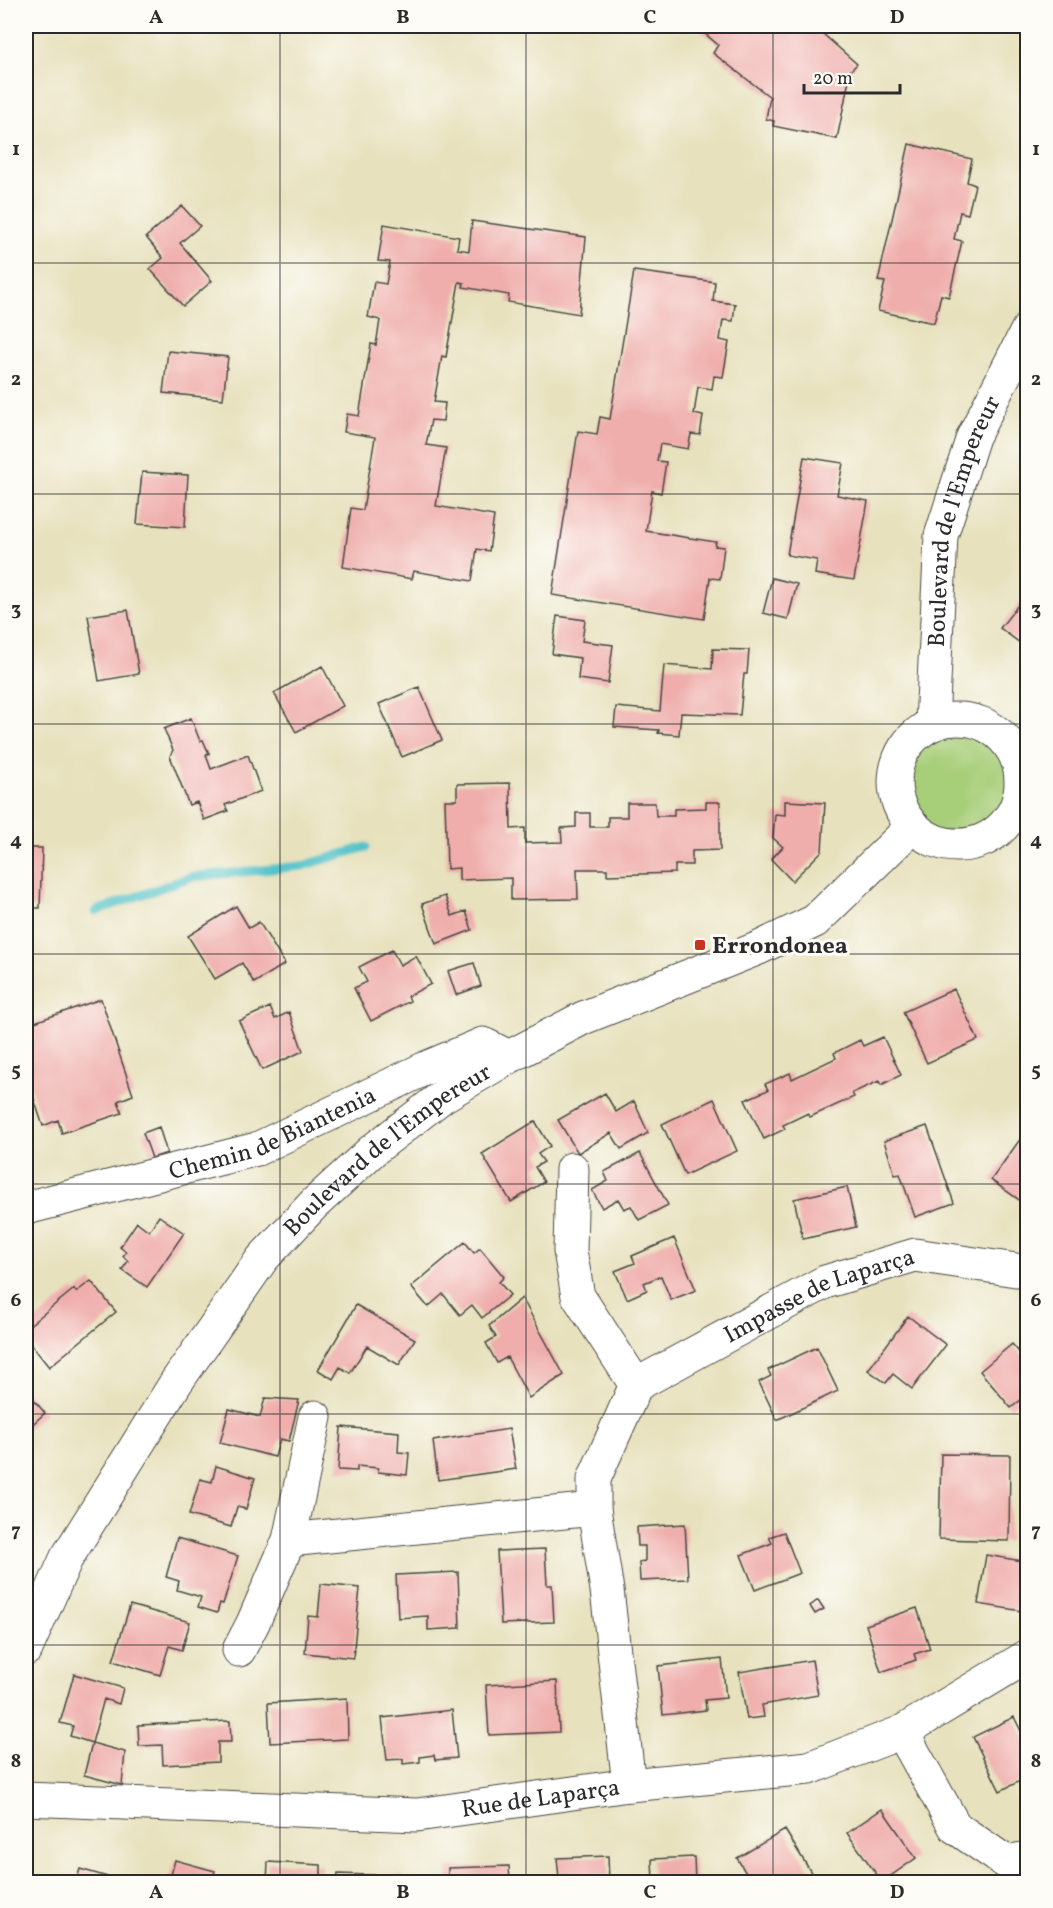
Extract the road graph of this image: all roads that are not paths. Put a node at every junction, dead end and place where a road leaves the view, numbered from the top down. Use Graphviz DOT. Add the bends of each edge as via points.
graph roads {
  1 [pos="1028,329"];
  2 [pos="932,724"];
  3 [pos="1023,797"];
  4 [pos="912,827"];
  5 [pos="509,1057"];
  6 [pos="572,1169"];
  7 [pos="26,1208"];
  8 [pos="1016,1270"];
  9 [pos="636,1385"];
  10 [pos="315,1417"];
  11 [pos="594,1509"];
  12 [pos="289,1540"];
  13 [pos="26,1649"];
  14 [pos="239,1650"];
  15 [pos="1028,1656"];
  16 [pos="902,1732"];
  17 [pos="629,1785"];
  18 [pos="26,1799"];
  19 [pos="1028,1858"];
  1 -- 2 [label="street, Boulevard de l'Empereur" via="973,437 941,536"];
  2 -- 3 [label="street" via="959,719 987,726 1009,744 1020,770"];
  2 -- 4 [label="street" via="906,745 894,775 897,803"];
  3 -- 4 [label="street" via="1003,827 974,844 940,843"];
  4 -- 5 [label="street, Boulevard de l'Empereur" via="815,921 759,948 583,1018"];
  5 -- 7 [label="street, Chemin de Biantenia" via="483,1044 256,1149"];
  5 -- 13 [label="street, Boulevard de l'Empereur" via="444,1096 373,1150 262,1259 177,1381 66,1559"];
  6 -- 9 [label="street" via="570,1251 578,1296"];
  8 -- 9 [label="street, Impasse de Laparça" via="915,1255 825,1282"];
  9 -- 11 [label="street" via="594,1479"];
  10 -- 12 [label="street"];
  11 -- 12 [label="street"];
  11 -- 17 [label="street"];
  12 -- 14 [label="street"];
  15 -- 16 [label="street, Rue de Laparça"];
  16 -- 17 [label="street, Rue de Laparça" via="809,1768"];
  16 -- 19 [label="street" via="955,1827 1006,1862"];
  17 -- 18 [label="street, Rue de Laparça" via="417,1815"];
}
